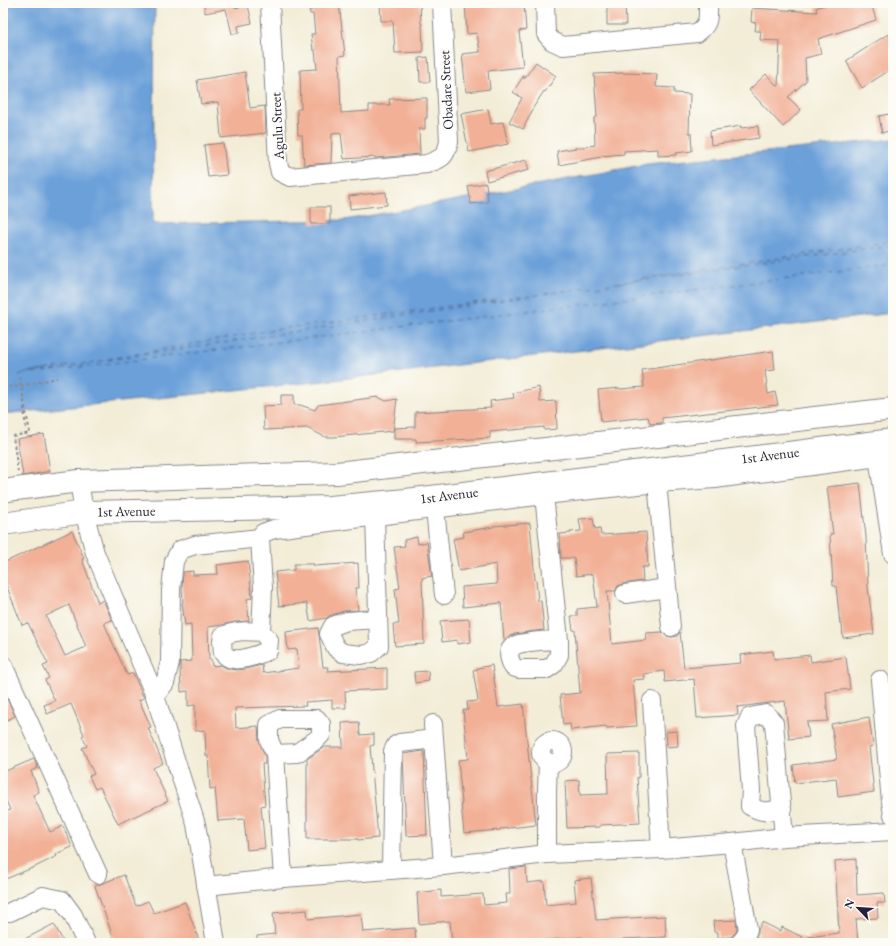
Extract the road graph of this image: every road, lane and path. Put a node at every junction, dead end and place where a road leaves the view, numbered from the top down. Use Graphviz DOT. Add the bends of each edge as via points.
graph roads {
  1 [pos="270,3"];
  2 [pos="442,3"];
  3 [pos="545,3"];
  4 [pos="708,3"];
  5 [pos="427,164"];
  6 [pos="19,375"];
  7 [pos="57,378"];
  8 [pos="22,386"];
  9 [pos="3,387"];
  10 [pos="893,409"];
  11 [pos="26,431"];
  12 [pos="893,440"];
  13 [pos="885,456"];
  14 [pos="79,481"];
  15 [pos="657,483"];
  16 [pos="10,490"];
  17 [pos="544,495"];
  18 [pos="435,509"];
  19 [pos="84,512"];
  20 [pos="375,516"];
  21 [pos="3,524"];
  22 [pos="260,538"];
  23 [pos="893,554"];
  24 [pos="667,588"];
  25 [pos="625,594"];
  26 [pos="444,595"];
  27 [pos="378,619"];
  28 [pos="671,627"];
  29 [pos="261,632"];
  30 [pos="559,640"];
  31 [pos="3,665"];
  32 [pos="880,680"];
  33 [pos="155,696"];
  34 [pos="652,701"];
  35 [pos="275,754"];
  36 [pos="548,762"];
  37 [pos="782,809"];
  38 [pos="893,815"];
  39 [pos="893,831"];
  40 [pos="784,837"];
  41 [pos="732,843"];
  42 [pos="661,849"];
  43 [pos="547,854"];
  44 [pos="443,866"];
  45 [pos="391,870"];
  46 [pos="98,874"];
  47 [pos="283,878"];
  48 [pos="206,886"];
  49 [pos="10,912"];
  50 [pos="86,943"];
  51 [pos="216,943"];
  52 [pos="740,943"];
  1 -- 5 [label="street, Agulu Street" via="280,172 290,177"];
  2 -- 5 [label="street, Obadare Street" via="449,142 446,154 439,160"];
  3 -- 4 [label="street" via="546,34 552,41 563,46 697,33 704,28 708,19"];
  6 -- 16 [label="path" via="30,433 13,436 18,470"];
  7 -- 8 [label="path"];
  8 -- 9 [label="path"];
  8 -- 11 [label="path"];
  10 -- 14 [label="main road" via="338,473"];
  12 -- 19 [label="main road, 1st Avenue" via="330,507"];
  13 -- 15 [label="street" via="715,479"];
  13 -- 23 [label="street"];
  14 -- 16 [label="main road"];
  14 -- 19 [label="street"];
  15 -- 17 [label="street"];
  15 -- 24 [label="street"];
  17 -- 18 [label="street"];
  17 -- 30 [label="street"];
  18 -- 20 [label="street"];
  18 -- 26 [label="street"];
  19 -- 21 [label="main road, 1st Avenue"];
  19 -- 33 [label="street" via="95,553"];
  20 -- 22 [label="street" via="274,529 263,533"];
  20 -- 27 [label="street"];
  22 -- 29 [label="street" via="263,588"];
  22 -- 33 [label="street" via="195,545 180,550 174,561 171,590 170,662 165,683"];
  24 -- 25 [label="street"];
  24 -- 28 [label="street"];
  31 -- 46 [label="street"];
  32 -- 38 [label="street"];
  33 -- 48 [label="street" via="196,824"];
  34 -- 42 [label="street"];
  35 -- 47 [label="street"];
  36 -- 43 [label="street"];
  37 -- 37 [label="street" via="774,723 766,714 750,717 746,726 750,806 764,811"];
  37 -- 40 [label="street"];
  39 -- 40 [label="street"];
  40 -- 41 [label="street"];
  41 -- 42 [label="street"];
  41 -- 52 [label="street" via="748,929"];
  42 -- 43 [label="street"];
  43 -- 44 [label="street"];
  44 -- 45 [label="street"];
  44 -- 45 [label="street" via="434,732 400,742 393,751"];
  45 -- 47 [label="street"];
  47 -- 48 [label="street"];
  48 -- 51 [label="street"];
  49 -- 50 [label="street" via="43,896 62,900 73,915"];
}
